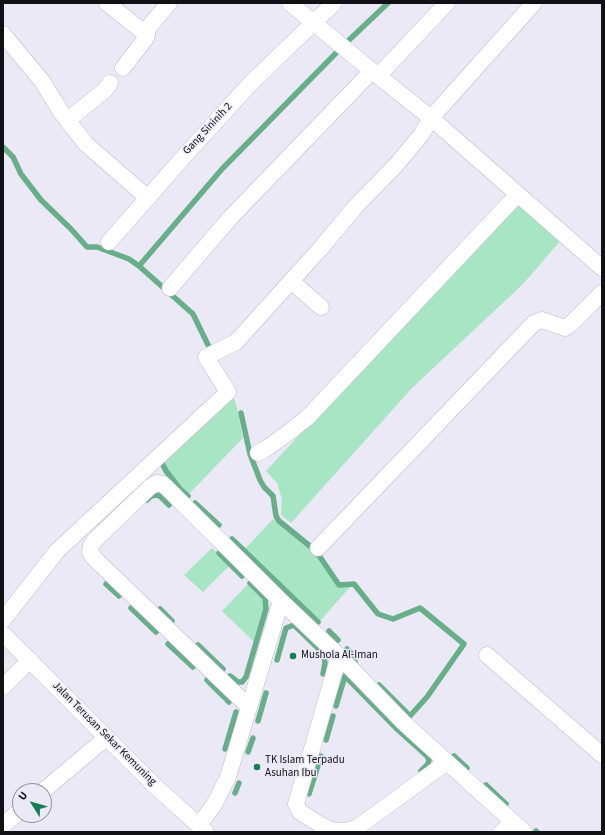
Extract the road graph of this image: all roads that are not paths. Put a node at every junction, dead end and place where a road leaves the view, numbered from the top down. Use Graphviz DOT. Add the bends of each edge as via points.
graph roads {
  1 [pos="107,3"];
  2 [pos="169,3"];
  3 [pos="290,3"];
  4 [pos="334,3"];
  5 [pos="447,3"];
  6 [pos="534,3"];
  7 [pos="314,22"];
  8 [pos="3,34"];
  9 [pos="147,35"];
  10 [pos="123,68"];
  11 [pos="375,73"];
  12 [pos="110,84"];
  13 [pos="431,118"];
  14 [pos="68,120"];
  15 [pos="518,194"];
  16 [pos="148,198"];
  17 [pos="109,242"];
  18 [pos="602,268"];
  19 [pos="291,281"];
  20 [pos="170,288"];
  21 [pos="602,293"];
  22 [pos="321,307"];
  23 [pos="258,453"];
  24 [pos="318,548"];
  25 [pos="281,601"];
  26 [pos="3,620"];
  27 [pos="3,634"];
  28 [pos="486,655"];
  29 [pos="339,656"];
  30 [pos="30,660"];
  31 [pos="3,687"];
  32 [pos="249,706"];
  33 [pos="106,738"];
  34 [pos="602,755"];
  35 [pos="447,762"];
  36 [pos="52,784"];
  37 [pos="12,818"];
  38 [pos="3,825"];
  39 [pos="202,828"];
  40 [pos="513,828"];
  1 -- 9 [label="street"];
  2 -- 9 [label="street" via="148,28"];
  3 -- 7 [label="street"];
  4 -- 7 [label="street, Gang Sininih 2"];
  5 -- 11 [label="street"];
  6 -- 13 [label="street"];
  7 -- 11 [label="street"];
  7 -- 16 [label="street, Gang Sininih 2" via="246,89"];
  8 -- 14 [label="street" via="42,81"];
  9 -- 10 [label="street"];
  11 -- 13 [label="street"];
  11 -- 20 [label="street" via="230,218"];
  12 -- 14 [label="street"];
  13 -- 15 [label="street"];
  13 -- 19 [label="street" via="421,135 396,165 356,206"];
  14 -- 16 [label="street" via="86,144"];
  15 -- 18 [label="street"];
  15 -- 23 [label="street" via="308,417"];
  16 -- 17 [label="street, Gang Sininih 2"];
  19 -- 22 [label="street"];
  19 -- 26 [label="street" via="236,342 206,357 228,392 57,551"];
  21 -- 24 [label="street" via="565,328 542,320 534,323"];
  25 -- 29 [label="street"];
  25 -- 32 [label="street"];
  25 -- 32 [label="street" via="163,484 157,483 150,487 94,540 91,546 90,552 94,558"];
  27 -- 30 [label="street, Jalan Terusan Sekar Kemuning"];
  28 -- 34 [label="street"];
  29 -- 35 [label="street" via="404,723"];
  29 -- 35 [label="street" via="296,804 300,812 335,831 358,827"];
  30 -- 31 [label="street"];
  30 -- 33 [label="street, Jalan Terusan Sekar Kemuning"];
  32 -- 39 [label="street" via="228,777"];
  33 -- 36 [label="street"];
  33 -- 39 [label="street, Jalan Terusan Sekar Kemuning"];
  35 -- 40 [label="street"];
  37 -- 38 [label="street"];
}
